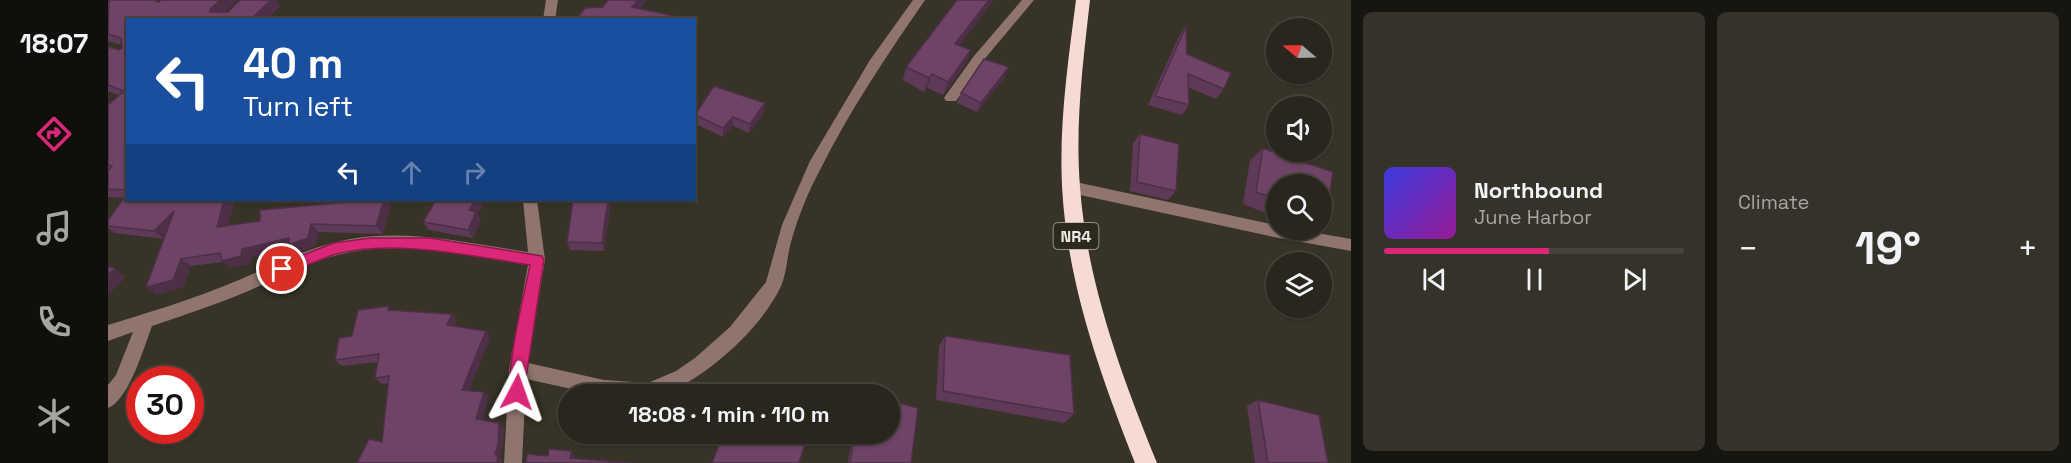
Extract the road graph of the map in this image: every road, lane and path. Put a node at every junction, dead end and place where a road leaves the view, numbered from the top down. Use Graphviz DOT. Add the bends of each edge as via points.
graph roads {
  1 [pos="552,0"];
  2 [pos="919,0"];
  3 [pos="1028,0"];
  4 [pos="1083,0"];
  5 [pos="549,18"];
  6 [pos="951,98"];
  7 [pos="1071,187"];
  8 [pos="530,201"];
  9 [pos="1351,245"];
  10 [pos="537,260"];
  11 [pos="146,321"];
  12 [pos="108,333"];
  13 [pos="518,369"];
  14 [pos="108,400"];
  15 [pos="513,463"];
  16 [pos="1146,463"];
  1 -- 5 [label="street"];
  2 -- 13 [label="street" via="889,41 808,178 784,239 774,283 746,322 696,367 668,386 645,392"];
  3 -- 6 [label="street"];
  4 -- 7 [label="highway, NR4" via="1070,124"];
  7 -- 9 [label="street"];
  7 -- 16 [label="highway, NR4" via="1087,289 1121,403"];
  8 -- 10 [label="street"];
  10 -- 11 [label="street" via="430,244 370,244 334,249"];
  10 -- 13 [label="street"];
  11 -- 12 [label="street"];
  11 -- 14 [label="street" via="122,380"];
  13 -- 15 [label="street"];
}
